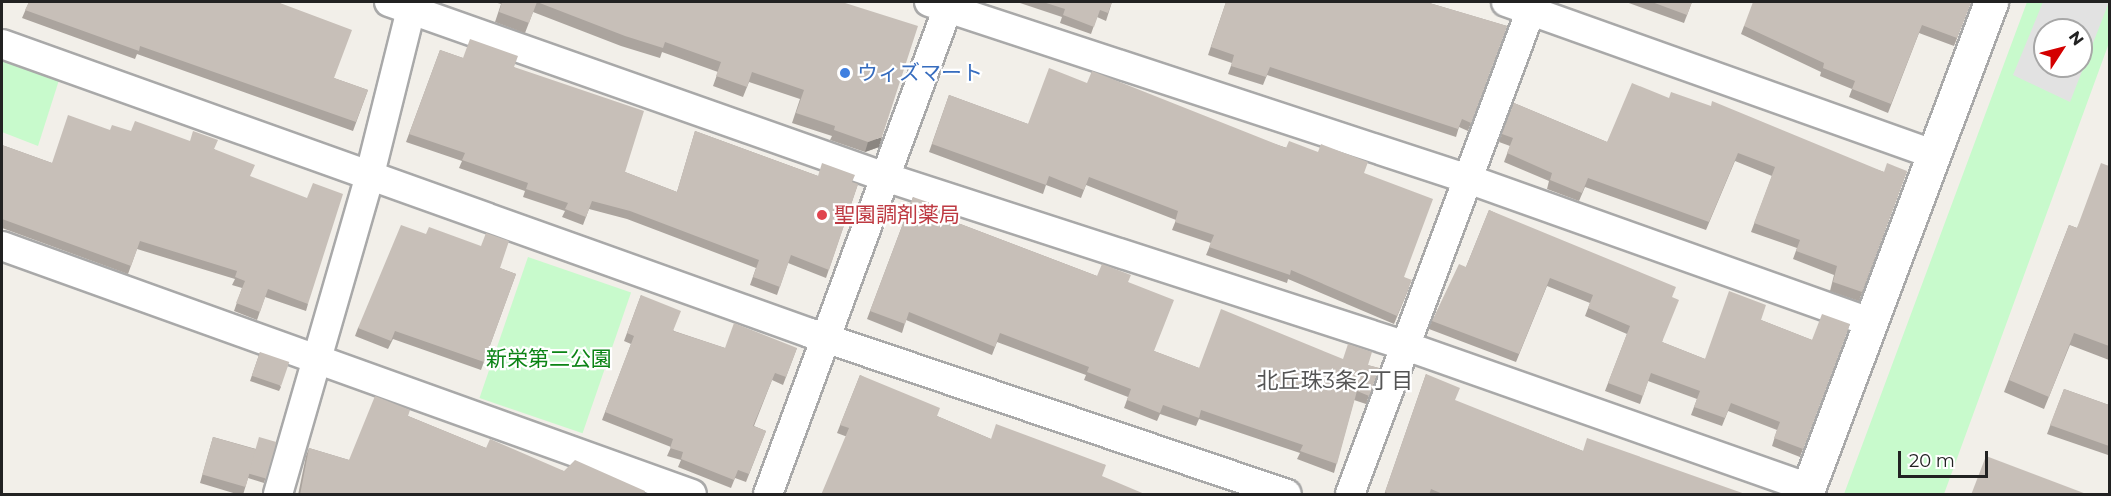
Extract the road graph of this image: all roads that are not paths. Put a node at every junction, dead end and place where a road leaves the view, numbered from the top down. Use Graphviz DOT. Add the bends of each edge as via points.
graph roads {
  1 [pos="1991,2"];
  2 [pos="404,4"];
  3 [pos="942,4"];
  4 [pos="1524,4"];
  5 [pos="2,44"];
  6 [pos="1935,155"];
  7 [pos="885,177"];
  8 [pos="369,178"];
  9 [pos="1468,179"];
  10 [pos="2,246"];
  11 [pos="1872,323"];
  12 [pos="825,338"];
  13 [pos="1402,345"];
  14 [pos="318,361"];
  15 [pos="1807,491"];
  16 [pos="278,495"];
  17 [pos="692,495"];
  18 [pos="768,495"];
  19 [pos="1287,495"];
  20 [pos="1350,495"];
  1 -- 6 [label="street"];
  2 -- 7 [label="street"];
  2 -- 8 [label="street"];
  3 -- 7 [label="street"];
  3 -- 9 [label="street"];
  4 -- 6 [label="street"];
  4 -- 9 [label="street"];
  5 -- 8 [label="street"];
  6 -- 11 [label="street"];
  7 -- 12 [label="street"];
  7 -- 13 [label="street"];
  8 -- 12 [label="street"];
  8 -- 14 [label="street"];
  9 -- 11 [label="street"];
  9 -- 13 [label="street"];
  10 -- 14 [label="street"];
  11 -- 15 [label="street"];
  12 -- 18 [label="street"];
  12 -- 19 [label="street"];
  13 -- 15 [label="street"];
  13 -- 20 [label="street"];
  14 -- 16 [label="street"];
  14 -- 17 [label="street"];
}
